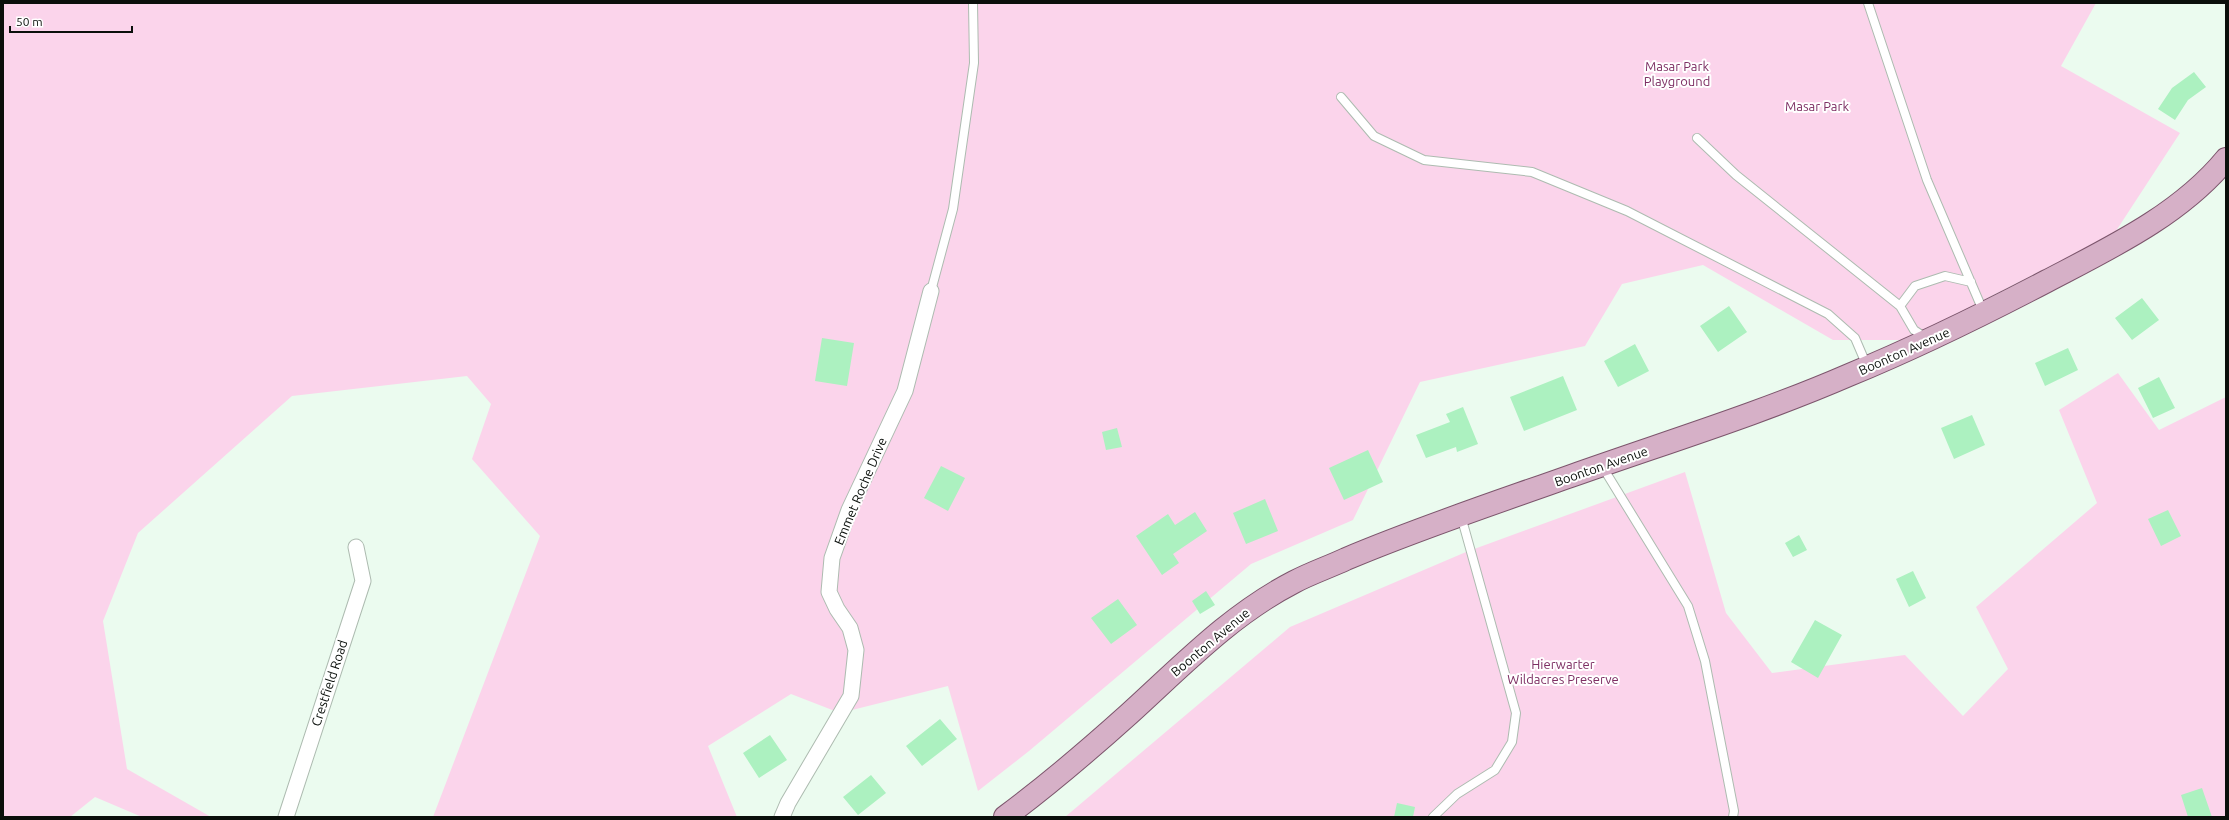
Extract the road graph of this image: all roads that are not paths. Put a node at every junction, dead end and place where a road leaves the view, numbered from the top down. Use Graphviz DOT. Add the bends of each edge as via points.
graph roads {
  1 [pos="973,3"];
  2 [pos="1868,3"];
  3 [pos="1341,97"];
  4 [pos="1697,138"];
  5 [pos="2226,159"];
  6 [pos="1971,282"];
  7 [pos="931,291"];
  8 [pos="1900,306"];
  9 [pos="1984,314"];
  10 [pos="1917,340"];
  11 [pos="1867,367"];
  12 [pos="1602,465"];
  13 [pos="1461,515"];
  14 [pos="356,547"];
  15 [pos="286,817"];
  16 [pos="782,817"];
  17 [pos="1005,817"];
  18 [pos="1433,817"];
  19 [pos="1733,817"];
  1 -- 7 [label="lane" via="974,63 954,202"];
  2 -- 6 [label="lane" via="1927,180"];
  3 -- 11 [label="lane" via="1374,136 1424,160 1532,172 1627,211 1821,310 1855,338"];
  4 -- 8 [label="lane" via="1736,175"];
  5 -- 9 [label="main road, Boonton Avenue" via="2195,190 2123,241"];
  6 -- 8 [label="lane" via="1945,276 1915,286"];
  6 -- 9 [label="lane"];
  7 -- 16 [label="street, Emmet Roche Drive" via="904,391 849,510 832,558 829,592 850,628 856,650 852,696"];
  8 -- 10 [label="lane"];
  9 -- 10 [label="main road, Boonton Avenue"];
  10 -- 11 [label="main road, Boonton Avenue"];
  11 -- 12 [label="main road, Boonton Avenue" via="1760,409"];
  12 -- 13 [label="main road, Boonton Avenue"];
  12 -- 19 [label="lane" via="1688,606 1705,661 1734,811"];
  13 -- 17 [label="main road, Boonton Avenue" via="1380,545 1297,581 1240,615 1205,643 1093,746"];
  13 -- 18 [label="lane" via="1516,713 1512,742 1495,770 1457,794"];
  14 -- 15 [label="street, Crestfield Road" via="363,581"];
}
